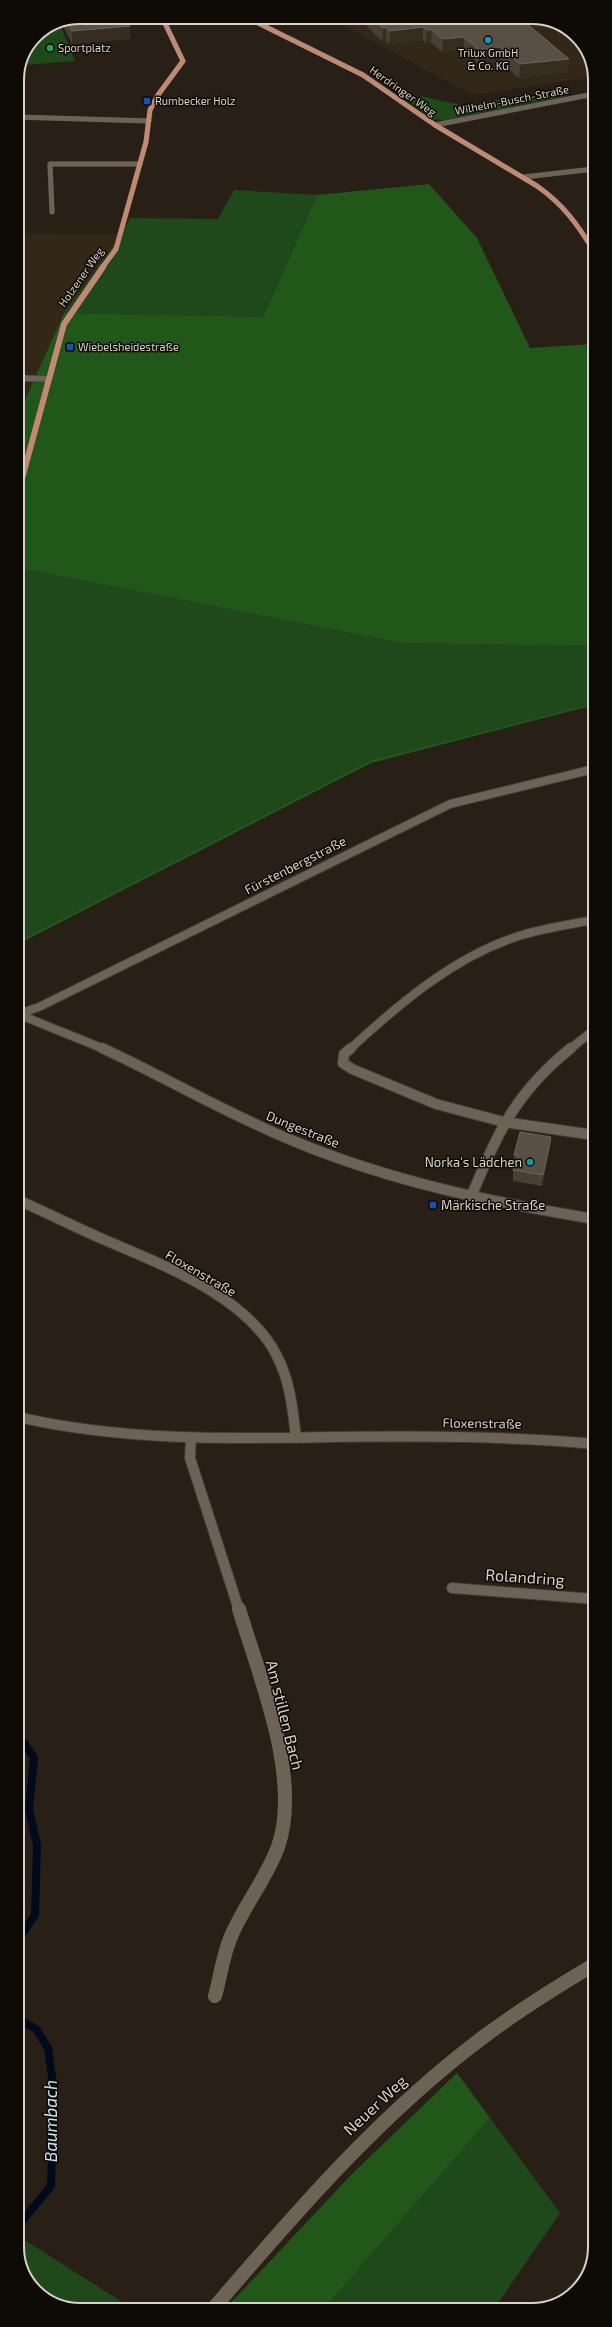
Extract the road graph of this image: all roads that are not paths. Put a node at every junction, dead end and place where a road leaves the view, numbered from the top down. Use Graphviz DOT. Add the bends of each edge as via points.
graph roads {
  1 [pos="165,24"];
  2 [pos="260,24"];
  3 [pos="588,95"];
  4 [pos="24,117"];
  5 [pos="149,121"];
  6 [pos="435,125"];
  7 [pos="140,164"];
  8 [pos="588,170"];
  9 [pos="524,177"];
  10 [pos="52,212"];
  11 [pos="588,241"];
  12 [pos="24,378"];
  13 [pos="49,379"];
  14 [pos="24,471"];
  15 [pos="588,770"];
  16 [pos="588,921"];
  17 [pos="24,1012"];
  18 [pos="24,1016"];
  19 [pos="588,1035"];
  20 [pos="504,1122"];
  21 [pos="588,1134"];
  22 [pos="471,1197"];
  23 [pos="24,1203"];
  24 [pos="588,1218"];
  25 [pos="24,1418"];
  26 [pos="191,1438"];
  27 [pos="296,1438"];
  28 [pos="588,1443"];
  29 [pos="452,1588"];
  30 [pos="588,1598"];
  31 [pos="588,1968"];
  32 [pos="215,1996"];
  33 [pos="218,2303"];
  1 -- 5 [label="main road, Holzener Weg" via="183,61 154,102"];
  2 -- 6 [label="main road, Herdringer Weg" via="363,75"];
  3 -- 6 [label="street, Wilhelm-Busch-Straße"];
  4 -- 5 [label="street"];
  5 -- 7 [label="main road, Holzener Weg"];
  6 -- 9 [label="main road, Herdringer Weg"];
  7 -- 10 [label="street" via="50,164"];
  7 -- 13 [label="main road, Holzener Weg" via="116,249 68,316"];
  8 -- 9 [label="street"];
  9 -- 11 [label="main road, Herdringer Weg" via="553,197 572,216"];
  12 -- 13 [label="street"];
  13 -- 14 [label="main road, Holzener Weg"];
  15 -- 17 [label="street, Fürstenbergstraße" via="450,804 44,1005"];
  16 -- 20 [label="street" via="542,929 510,940 462,962 423,985 344,1054 343,1063 352,1069 436,1104"];
  18 -- 22 [label="street, Dungestraße" via="103,1048 240,1117 295,1141 379,1172"];
  19 -- 20 [label="street" via="555,1061 529,1088"];
  20 -- 21 [label="street"];
  20 -- 22 [label="street"];
  22 -- 24 [label="street, Dungestraße"];
  23 -- 27 [label="street, Floxenstraße" via="168,1269 240,1312 271,1344 283,1370 291,1397"];
  25 -- 26 [label="street, Floxenstraße" via="115,1434"];
  26 -- 27 [label="street, Floxenstraße"];
  26 -- 32 [label="street, Am stillen Bach" via="190,1458 228,1571 274,1728 284,1785 282,1834 274,1858 232,1933"];
  27 -- 28 [label="street, Floxenstraße" via="472,1435"];
  29 -- 30 [label="street, Rolandring"];
  31 -- 33 [label="street, Neuer Weg" via="507,2020 421,2086 359,2145 307,2200"];
}
